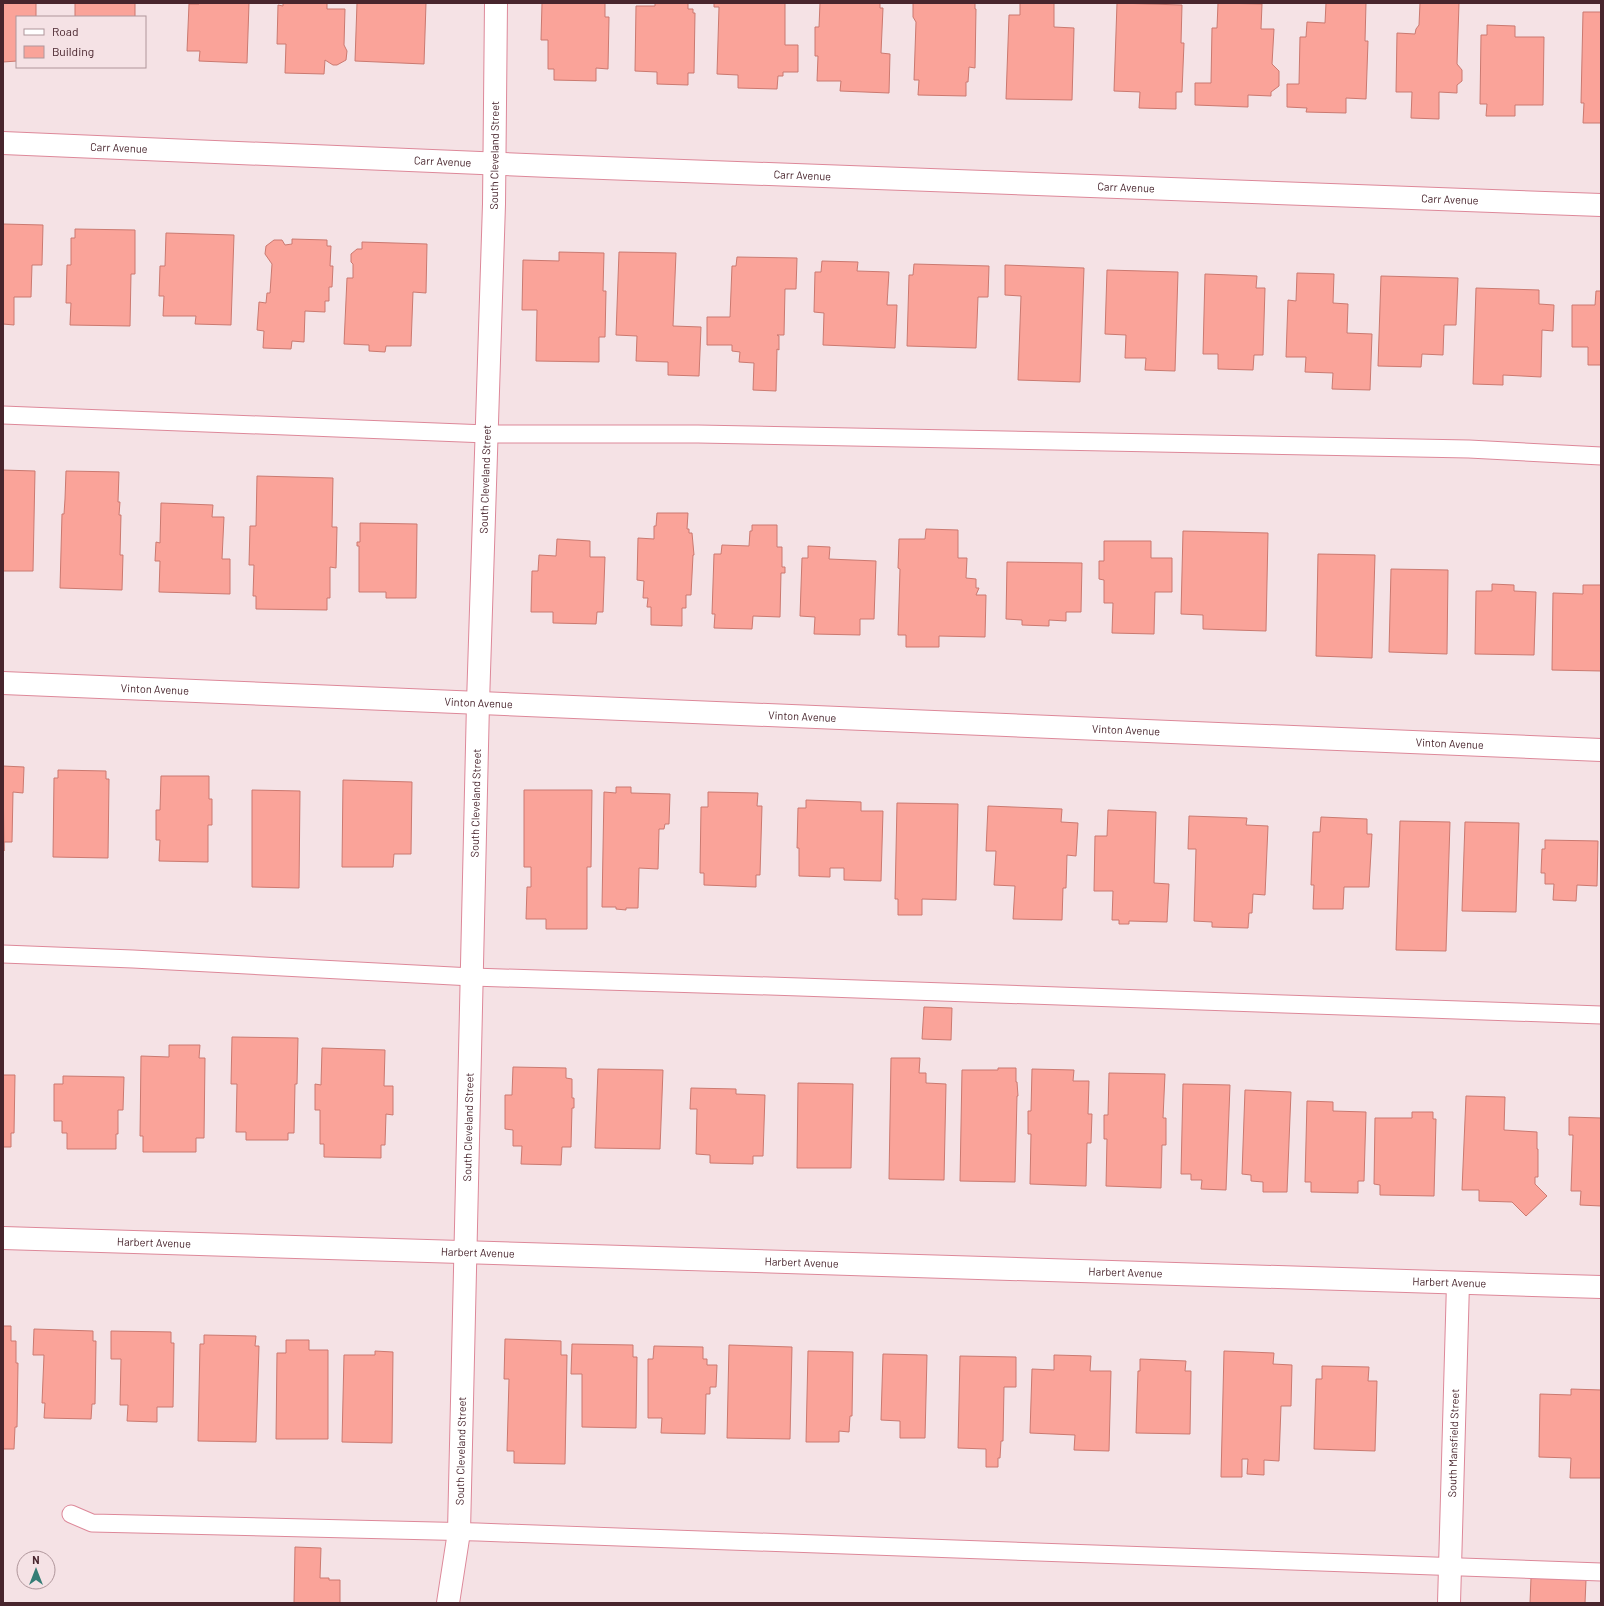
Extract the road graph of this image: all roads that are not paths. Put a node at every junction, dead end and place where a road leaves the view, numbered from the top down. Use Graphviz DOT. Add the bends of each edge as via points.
graph roads {
  1 [pos="496,3"];
  2 [pos="3,143"];
  3 [pos="495,164"];
  4 [pos="1601,205"];
  5 [pos="3,415"];
  6 [pos="487,434"];
  7 [pos="1601,456"];
  8 [pos="3,683"];
  9 [pos="478,703"];
  10 [pos="1601,750"];
  11 [pos="3,954"];
  12 [pos="472,977"];
  13 [pos="1601,1015"];
  14 [pos="3,1238"];
  15 [pos="466,1253"];
  16 [pos="1458,1284"];
  17 [pos="1601,1287"];
  18 [pos="71,1514"];
  19 [pos="459,1532"];
  20 [pos="1450,1567"];
  21 [pos="1601,1572"];
  22 [pos="448,1603"];
  23 [pos="1449,1603"];
  1 -- 3 [label="street, South Cleveland Street"];
  2 -- 3 [label="street, Carr Avenue"];
  3 -- 4 [label="street, Carr Avenue"];
  3 -- 6 [label="street, South Cleveland Street"];
  5 -- 6 [label="lane"];
  6 -- 7 [label="lane" via="698,434 1454,449"];
  6 -- 9 [label="street, South Cleveland Street"];
  8 -- 9 [label="street, Vinton Avenue"];
  9 -- 10 [label="street, Vinton Avenue"];
  9 -- 12 [label="street, South Cleveland Street"];
  11 -- 12 [label="lane"];
  12 -- 13 [label="lane" via="800,986"];
  12 -- 15 [label="street, South Cleveland Street"];
  14 -- 15 [label="street, Harbert Avenue"];
  15 -- 16 [label="street, Harbert Avenue"];
  15 -- 19 [label="street, South Cleveland Street"];
  16 -- 17 [label="street, Harbert Avenue"];
  16 -- 20 [label="street, South Mansfield Street"];
  18 -- 19 [label="lane" via="92,1523"];
  19 -- 20 [label="lane"];
  19 -- 22 [label="street, South Cleveland Street"];
  20 -- 21 [label="lane"];
  20 -- 23 [label="street, South Mansfield Street"];
}
